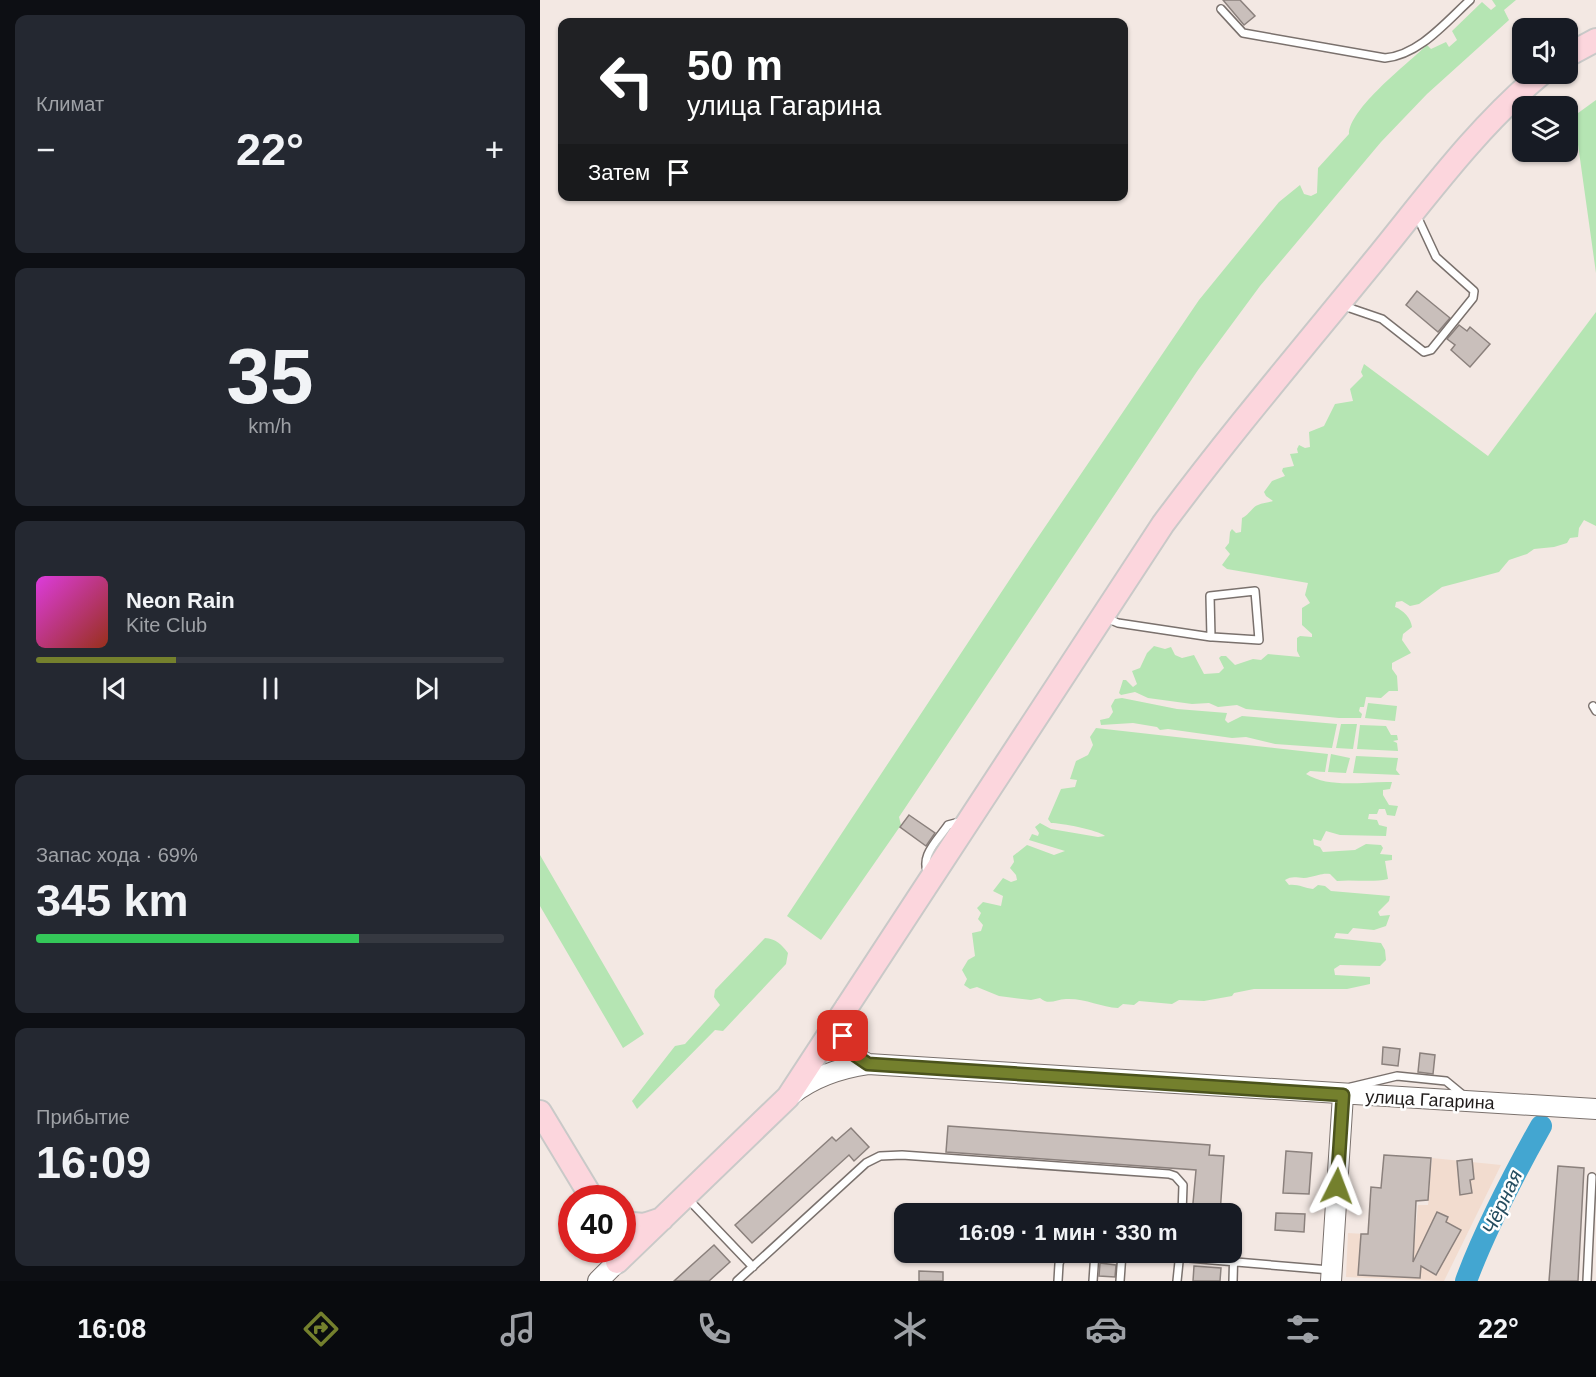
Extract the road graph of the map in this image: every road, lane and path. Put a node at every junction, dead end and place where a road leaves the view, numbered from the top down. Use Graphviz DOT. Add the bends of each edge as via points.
graph roads {
  1 [pos="1470,0"];
  2 [pos="1221,9"];
  3 [pos="1596,40"];
  4 [pos="1578,50"];
  5 [pos="1529,84"];
  6 [pos="1415,211"];
  7 [pos="1339,304"];
  8 [pos="1100,617"];
  9 [pos="1211,637"];
  10 [pos="846,1007"];
  11 [pos="868,1064"];
  12 [pos="1322,1093"];
  13 [pos="1343,1095"];
  14 [pos="788,1097"];
  15 [pos="1472,1102"];
  16 [pos="1596,1109"];
  17 [pos="540,1112"];
  18 [pos="1592,1177"];
  19 [pos="584,1185"];
  20 [pos="686,1196"];
  21 [pos="1182,1203"];
  22 [pos="663,1218"];
  23 [pos="636,1224"];
  24 [pos="636,1241"];
  25 [pos="612,1263"];
  26 [pos="1059,1263"];
  27 [pos="1095,1263"];
  28 [pos="1121,1263"];
  29 [pos="1179,1263"];
  30 [pos="1234,1263"];
  31 [pos="1241,1263"];
  32 [pos="753,1267"];
  33 [pos="1331,1275"];
  34 [pos="598,1281"];
  35 [pos="737,1281"];
  36 [pos="1058,1281"];
  37 [pos="1094,1281"];
  38 [pos="1120,1281"];
  39 [pos="1177,1281"];
  40 [pos="1233,1281"];
  41 [pos="1587,1281"];
  1 -- 2 [label="lane" via="1414,48 1384,58 1243,33"];
  3 -- 4 [label="main road"];
  5 -- 6 [label="main road" via="1491,121"];
  6 -- 7 [label="main road"];
  6 -- 7 [label="lane" via="1436,257 1474,291 1473,298 1431,350 1424,352 1382,319"];
  7 -- 8 [label="main road" via="1185,495"];
  8 -- 9 [label="lane"];
  8 -- 10 [label="main road"];
  9 -- 9 [label="lane" via="1259,640 1255,591 1210,596"];
  10 -- 11 [label="street" via="844,1042 852,1054"];
  10 -- 14 [label="main road"];
  11 -- 12 [label="street, улица Гагарина"];
  11 -- 14 [label="street, улица Гагарина" via="823,1075"];
  12 -- 13 [label="street, улица Гагарина"];
  12 -- 15 [label="lane" via="1397,1076 1446,1081"];
  13 -- 15 [label="street, улица Гагарина"];
  13 -- 33 [label="street"];
  14 -- 20 [label="main road"];
  15 -- 16 [label="street, улица Гагарина"];
  17 -- 19 [label="main road"];
  18 -- 41 [label="lane"];
  20 -- 22 [label="main road"];
  20 -- 32 [label="lane"];
  21 -- 32 [label="lane" via="1183,1185 1169,1174 888,1155 866,1163"];
  22 -- 23 [label="main road"];
  22 -- 24 [label="main road"];
  25 -- 34 [label="street"];
  26 -- 36 [label="lane"];
  27 -- 37 [label="lane"];
  28 -- 38 [label="lane"];
  29 -- 39 [label="lane"];
  30 -- 40 [label="lane"];
  31 -- 33 [label="lane"];
  32 -- 35 [label="lane"];
}
